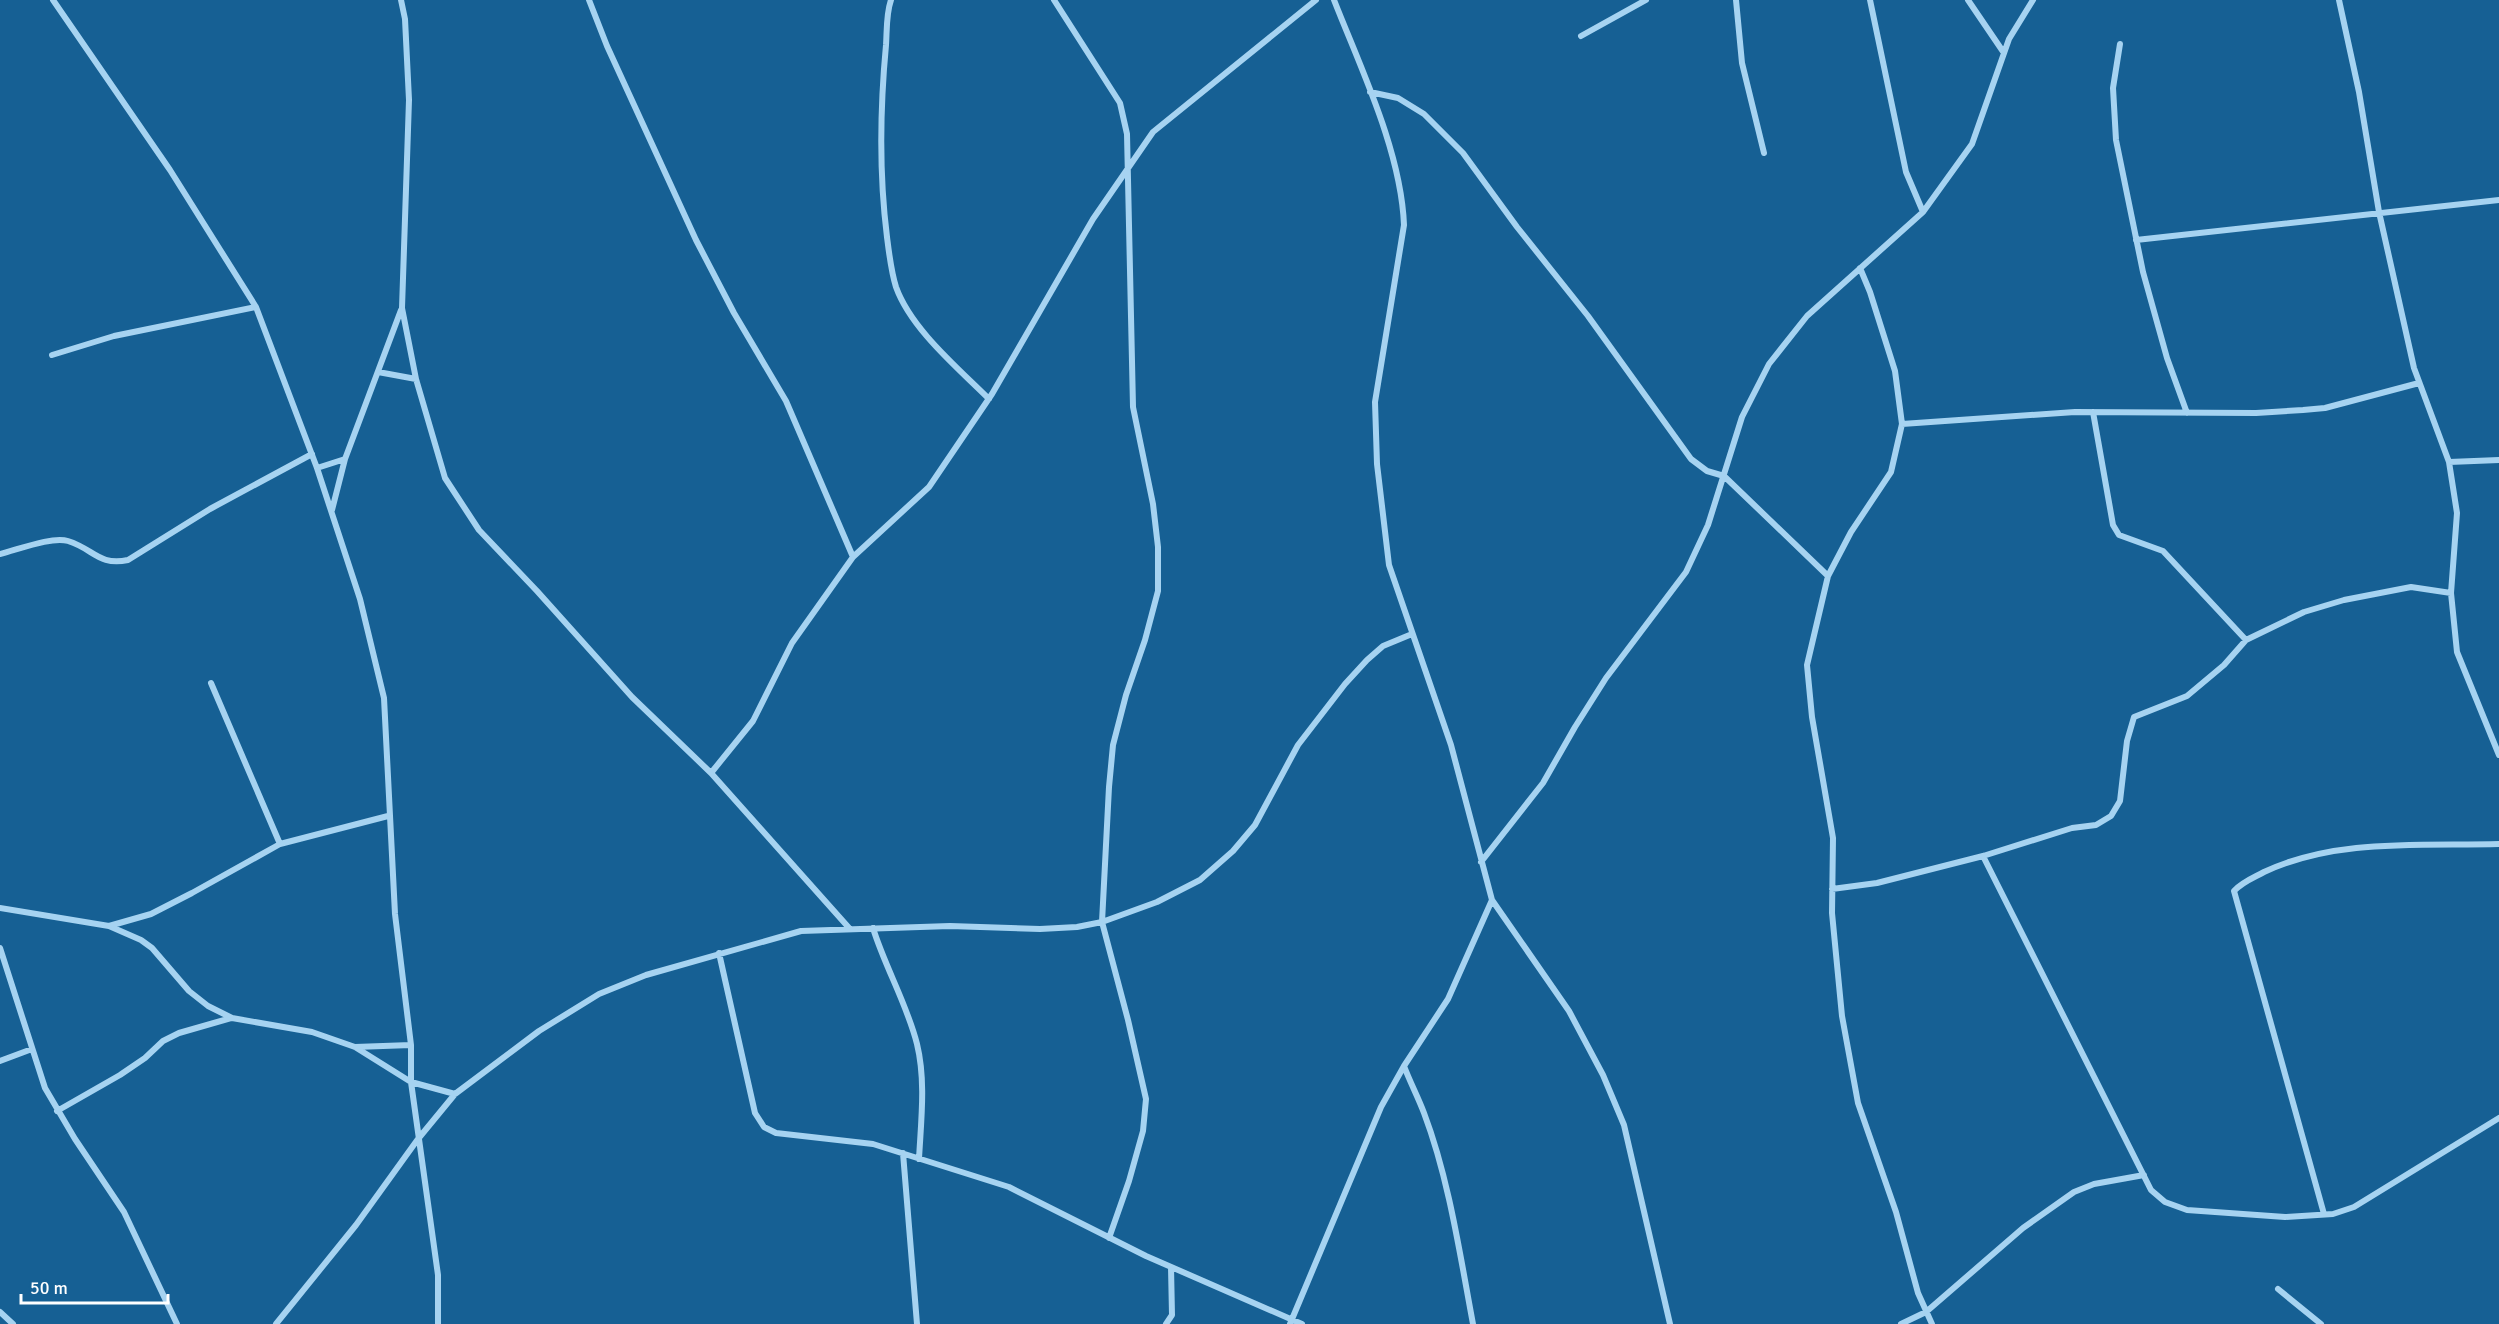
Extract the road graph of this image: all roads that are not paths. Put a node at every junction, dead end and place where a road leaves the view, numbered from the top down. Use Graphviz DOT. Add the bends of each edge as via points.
graph roads {
  1 [pos="52,0"];
  2 [pos="401,0"];
  3 [pos="589,0"];
  4 [pos="891,0"];
  5 [pos="1054,0"];
  6 [pos="1316,0"];
  7 [pos="1334,0"];
  8 [pos="1646,0"];
  9 [pos="1736,0"];
  10 [pos="1870,0"];
  11 [pos="1968,0"];
  12 [pos="2033,0"];
  13 [pos="2339,0"];
  14 [pos="1581,36"];
  15 [pos="2120,44"];
  16 [pos="2004,52"];
  17 [pos="1370,92"];
  18 [pos="1764,153"];
  19 [pos="1129,164"];
  20 [pos="2499,200"];
  21 [pos="1923,212"];
  22 [pos="2379,212"];
  23 [pos="2136,240"];
  24 [pos="1860,268"];
  25 [pos="256,307"];
  26 [pos="402,308"];
  27 [pos="52,355"];
  28 [pos="378,372"];
  29 [pos="416,379"];
  30 [pos="2418,383"];
  31 [pos="989,399"];
  32 [pos="2093,412"];
  33 [pos="2187,413"];
  34 [pos="1902,424"];
  35 [pos="312,454"];
  36 [pos="345,459"];
  37 [pos="2499,460"];
  38 [pos="2449,462"];
  39 [pos="317,468"];
  40 [pos="1724,476"];
  41 [pos="332,510"];
  42 [pos="0,554"];
  43 [pos="854,557"];
  44 [pos="1828,576"];
  45 [pos="2451,593"];
  46 [pos="1412,634"];
  47 [pos="2246,640"];
  48 [pos="211,683"];
  49 [pos="2499,755"];
  50 [pos="711,773"];
  51 [pos="388,816"];
  52 [pos="280,844"];
  53 [pos="2499,844"];
  54 [pos="1983,856"];
  55 [pos="1481,862"];
  56 [pos="1832,889"];
  57 [pos="1492,900"];
  58 [pos="0,908"];
  59 [pos="1102,922"];
  60 [pos="109,926"];
  61 [pos="873,928"];
  62 [pos="850,929"];
  63 [pos="0,948"];
  64 [pos="719,953"];
  65 [pos="232,1018"];
  66 [pos="411,1045"];
  67 [pos="355,1047"];
  68 [pos="32,1049"];
  69 [pos="0,1061"];
  70 [pos="1404,1066"];
  71 [pos="411,1082"];
  72 [pos="455,1094"];
  73 [pos="57,1111"];
  74 [pos="2499,1118"];
  75 [pos="418,1139"];
  76 [pos="903,1154"];
  77 [pos="919,1159"];
  78 [pos="2144,1175"];
  79 [pos="2324,1214"];
  80 [pos="1109,1238"];
  81 [pos="1171,1267"];
  82 [pos="2278,1289"];
  83 [pos="0,1312"];
  84 [pos="1926,1312"];
  85 [pos="1291,1322"];
  86 [pos="13,1324"];
  87 [pos="177,1324"];
  88 [pos="276,1324"];
  89 [pos="438,1324"];
  90 [pos="917,1324"];
  91 [pos="1166,1324"];
  92 [pos="1302,1324"];
  93 [pos="1473,1324"];
  94 [pos="1670,1324"];
  95 [pos="1901,1324"];
  96 [pos="1932,1324"];
  97 [pos="2321,1324"];
  1 -- 25 [label="street" via="170,170"];
  2 -- 26 [label="street" via="410,100"];
  3 -- 43 [label="street" via="696,240 786,401"];
  4 -- 31 [label="street" via="883,80 883,200 896,287 924,331"];
  5 -- 19 [label="street" via="1120,103"];
  6 -- 19 [label="street" via="1153,132"];
  7 -- 17 [label="street"];
  8 -- 14 [label="street"];
  9 -- 18 [label="street" via="1742,63"];
  10 -- 21 [label="street" via="1906,172"];
  11 -- 16 [label="street"];
  12 -- 16 [label="street"];
  13 -- 22 [label="street" via="2360,92"];
  15 -- 23 [label="street" via="2113,88 2116,140"];
  16 -- 21 [label="street" via="1972,144"];
  17 -- 40 [label="street" via="1398,98 1424,114 1463,153 1691,459 1707,471"];
  17 -- 46 [label="street" via="1403,201 1404,225 1375,402 1377,464 1389,565"];
  19 -- 31 [label="street"];
  19 -- 59 [label="street" via="1133,406 1153,504 1158,591 1113,746"];
  20 -- 22 [label="street"];
  21 -- 24 [label="street"];
  22 -- 23 [label="street"];
  22 -- 30 [label="street"];
  23 -- 33 [label="street" via="2167,358"];
  24 -- 34 [label="street" via="1895,371"];
  24 -- 40 [label="street" via="1807,316 1769,364 1742,417"];
  25 -- 27 [label="street" via="114,336"];
  25 -- 35 [label="street"];
  26 -- 28 [label="street"];
  26 -- 29 [label="street"];
  28 -- 29 [label="street"];
  28 -- 36 [label="street"];
  29 -- 50 [label="street" via="445,478 479,530 632,697"];
  30 -- 33 [label="street" via="2325,408"];
  30 -- 38 [label="street"];
  31 -- 43 [label="street" via="929,487"];
  32 -- 33 [label="street"];
  32 -- 34 [label="street"];
  32 -- 47 [label="street" via="2110,515 2119,535 2163,551"];
  34 -- 44 [label="street" via="1891,472 1846,540"];
  35 -- 39 [label="street"];
  35 -- 42 [label="street" via="210,509 128,560 103,561 66,540"];
  36 -- 39 [label="street"];
  36 -- 41 [label="street"];
  37 -- 38 [label="street"];
  38 -- 45 [label="street" via="2457,513"];
  39 -- 41 [label="street"];
  40 -- 44 [label="street"];
  40 -- 55 [label="street" via="1708,525 1686,572 1606,678 1543,783"];
  41 -- 51 [label="street" via="360,599 384,698"];
  43 -- 50 [label="street" via="792,643 753,721"];
  44 -- 56 [label="street" via="1807,665 1833,838"];
  45 -- 47 [label="street" via="2411,587 2344,600 2304,612"];
  45 -- 49 [label="street" via="2457,652"];
  46 -- 55 [label="street" via="1451,745"];
  46 -- 59 [label="street" via="1383,646 1345,684 1299,745 1255,825 1233,851 1200,880 1157,902"];
  47 -- 54 [label="street" via="2187,696 2134,717 2120,801 2111,816 2096,825 2072,828"];
  48 -- 52 [label="street"];
  50 -- 62 [label="street"];
  51 -- 52 [label="street"];
  51 -- 66 [label="street"];
  52 -- 60 [label="street" via="151,914"];
  53 -- 79 [label="street" via="2336,849 2283,863 2241,883 2234,891"];
  54 -- 56 [label="street" via="1877,883"];
  54 -- 78 [label="street"];
  55 -- 57 [label="street"];
  56 -- 84 [label="street" via="1842,1016 1858,1102"];
  57 -- 70 [label="street" via="1448,999"];
  57 -- 94 [label="street" via="1569,1011 1620,1115"];
  58 -- 60 [label="street"];
  59 -- 61 [label="street" via="1040,928"];
  59 -- 80 [label="street" via="1146,1099 1143,1131"];
  60 -- 65 [label="street" via="152,948 189,991"];
  61 -- 62 [label="street"];
  61 -- 77 [label="street" via="921,1064"];
  62 -- 64 [label="street" via="801,931"];
  63 -- 68 [label="street"];
  64 -- 72 [label="street" via="599,994 539,1031"];
  64 -- 76 [label="street" via="755,1113 764,1127 776,1133 873,1144"];
  65 -- 67 [label="street" via="312,1032"];
  65 -- 73 [label="street" via="163,1041 129,1069"];
  66 -- 67 [label="street"];
  66 -- 71 [label="street"];
  67 -- 71 [label="street"];
  68 -- 69 [label="street"];
  68 -- 73 [label="street"];
  70 -- 85 [label="street" via="1381,1107"];
  70 -- 93 [label="street" via="1440,1168"];
  71 -- 72 [label="street"];
  71 -- 75 [label="street"];
  72 -- 75 [label="street"];
  73 -- 87 [label="street" via="124,1212"];
  74 -- 79 [label="street" via="2355,1207"];
  75 -- 88 [label="street" via="356,1225"];
  75 -- 89 [label="street" via="438,1275"];
  76 -- 77 [label="street"];
  76 -- 90 [label="street"];
  77 -- 80 [label="street" via="1009,1187"];
  78 -- 79 [label="street" via="2151,1190 2165,1202 2187,1210 2285,1217"];
  78 -- 84 [label="street" via="2094,1184 2074,1192 2023,1228"];
  80 -- 81 [label="street"];
  81 -- 85 [label="street"];
  81 -- 91 [label="street" via="1172,1315"];
  82 -- 97 [label="street"];
  83 -- 86 [label="street"];
  84 -- 95 [label="street"];
  84 -- 96 [label="street"];
  85 -- 92 [label="street"];
}
